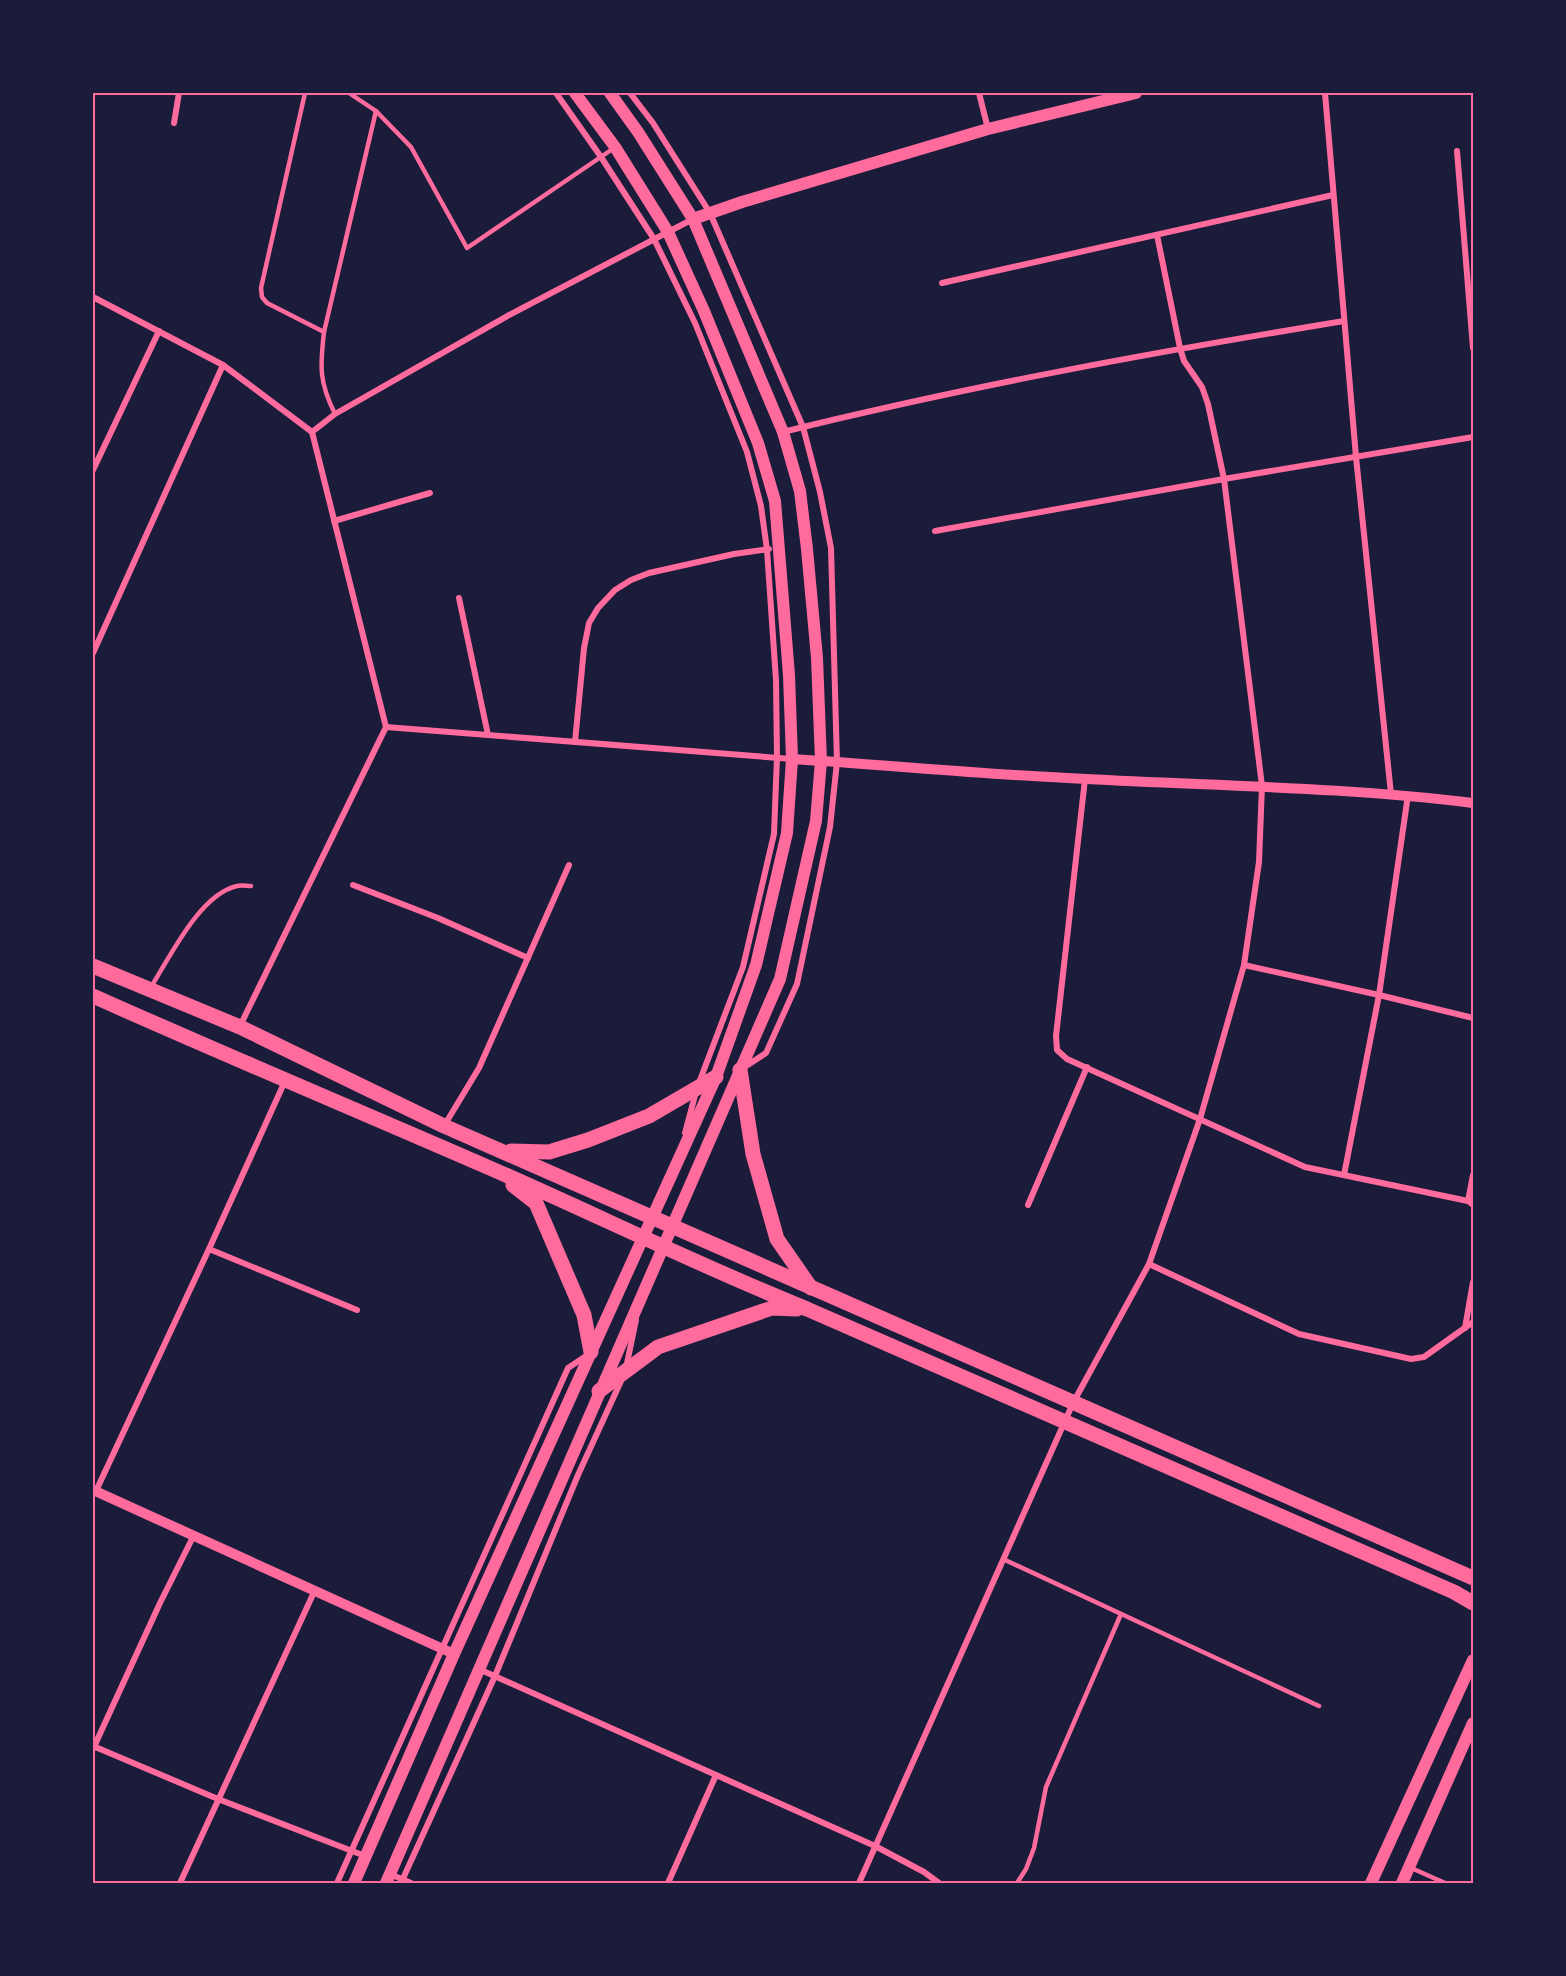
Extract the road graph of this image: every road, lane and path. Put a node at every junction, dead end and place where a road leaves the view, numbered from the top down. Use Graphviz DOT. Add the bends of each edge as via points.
graph roads {
  1 [pos="179,93"];
  2 [pos="305,93"];
  3 [pos="350,93"];
  4 [pos="556,93"];
  5 [pos="575,93"];
  6 [pos="610,93"];
  7 [pos="630,93"];
  8 [pos="979,93"];
  9 [pos="1136,93"];
  10 [pos="1324,93"];
  11 [pos="376,111"];
  12 [pos="174,123"];
  13 [pos="988,129"];
  14 [pos="615,147"];
  15 [pos="1457,151"];
  16 [pos="601,156"];
  17 [pos="1333,195"];
  18 [pos="710,213"];
  19 [pos="693,219"];
  20 [pos="668,232"];
  21 [pos="1157,235"];
  22 [pos="654,239"];
  23 [pos="942,283"];
  24 [pos="93,297"];
  25 [pos="1344,321"];
  26 [pos="159,331"];
  27 [pos="324,332"];
  28 [pos="1180,348"];
  29 [pos="1473,348"];
  30 [pos="223,365"];
  31 [pos="335,414"];
  32 [pos="803,427"];
  33 [pos="312,432"];
  34 [pos="783,432"];
  35 [pos="1473,437"];
  36 [pos="1356,457"];
  37 [pos="93,471"];
  38 [pos="1224,479"];
  39 [pos="430,493"];
  40 [pos="334,521"];
  41 [pos="935,531"];
  42 [pos="773,549"];
  43 [pos="459,598"];
  44 [pos="93,653"];
  45 [pos="386,727"];
  46 [pos="489,735"];
  47 [pos="575,742"];
  48 [pos="777,758"];
  49 [pos="792,759"];
  50 [pos="821,760"];
  51 [pos="837,762"];
  52 [pos="1085,779"];
  53 [pos="1262,786"];
  54 [pos="1391,794"];
  55 [pos="1408,795"];
  56 [pos="1473,803"];
  57 [pos="569,865"];
  58 [pos="353,885"];
  59 [pos="251,886"];
  60 [pos="528,958"];
  61 [pos="1244,965"];
  62 [pos="93,966"];
  63 [pos="149,990"];
  64 [pos="1379,994"];
  65 [pos="93,996"];
  66 [pos="1473,1018"];
  67 [pos="240,1026"];
  68 [pos="1087,1067"];
  69 [pos="740,1070"];
  70 [pos="716,1077"];
  71 [pos="285,1081"];
  72 [pos="697,1088"];
  73 [pos="1200,1119"];
  74 [pos="444,1126"];
  75 [pos="501,1151"];
  76 [pos="677,1161"];
  77 [pos="494,1170"];
  78 [pos="1344,1175"];
  79 [pos="1473,1175"];
  80 [pos="1470,1203"];
  81 [pos="1028,1205"];
  82 [pos="652,1217"];
  83 [pos="673,1227"];
  84 [pos="643,1238"];
  85 [pos="664,1248"];
  86 [pos="209,1249"];
  87 [pos="1149,1264"];
  88 [pos="1473,1282"];
  89 [pos="811,1288"];
  90 [pos="640,1303"];
  91 [pos="807,1309"];
  92 [pos="357,1310"];
  93 [pos="1473,1322"];
  94 [pos="1465,1328"];
  95 [pos="591,1352"];
  96 [pos="625,1372"];
  97 [pos="599,1391"];
  98 [pos="1073,1403"];
  99 [pos="1065,1421"];
  100 [pos="94,1490"];
  101 [pos="194,1535"];
  102 [pos="1003,1559"];
  103 [pos="1473,1578"];
  104 [pos="315,1589"];
  105 [pos="1473,1603"];
  106 [pos="1121,1614"];
  107 [pos="448,1651"];
  108 [pos="1473,1660"];
  109 [pos="481,1670"];
  110 [pos="495,1676"];
  111 [pos="1319,1706"];
  112 [pos="1473,1723"];
  113 [pos="93,1747"];
  114 [pos="716,1775"];
  115 [pos="218,1799"];
  116 [pos="875,1846"];
  117 [pos="351,1851"];
  118 [pos="366,1857"];
  119 [pos="1409,1866"];
  120 [pos="388,1878"];
  121 [pos="402,1881"];
  122 [pos="180,1883"];
  123 [pos="337,1883"];
  124 [pos="354,1883"];
  125 [pos="411,1883"];
  126 [pos="668,1883"];
  127 [pos="859,1883"];
  128 [pos="939,1883"];
  129 [pos="1017,1883"];
  130 [pos="1371,1883"];
  131 [pos="1402,1883"];
  132 [pos="1445,1883"];
  1 -- 12 [label="street"];
  2 -- 27 [label="lane" via="261,288 267,303"];
  3 -- 11 [label="lane"];
  4 -- 16 [label="street"];
  5 -- 14 [label="main road"];
  6 -- 19 [label="main road"];
  7 -- 18 [label="street"];
  8 -- 13 [label="street"];
  9 -- 13 [label="main road"];
  10 -- 17 [label="street"];
  11 -- 16 [label="lane" via="411,147 467,248"];
  11 -- 27 [label="lane"];
  13 -- 18 [label="main road"];
  14 -- 16 [label="lane"];
  14 -- 20 [label="main road"];
  15 -- 29 [label="street"];
  16 -- 22 [label="street"];
  17 -- 21 [label="street"];
  17 -- 25 [label="street"];
  18 -- 19 [label="main road"];
  18 -- 32 [label="street"];
  19 -- 20 [label="street"];
  19 -- 34 [label="main road"];
  20 -- 22 [label="street"];
  20 -- 42 [label="main road" via="758,443 775,501"];
  21 -- 23 [label="street"];
  21 -- 28 [label="street"];
  22 -- 31 [label="street" via="509,315"];
  22 -- 42 [label="street" via="695,323 747,452"];
  24 -- 26 [label="street"];
  25 -- 28 [label="street"];
  25 -- 36 [label="street"];
  26 -- 30 [label="street"];
  26 -- 37 [label="street"];
  27 -- 31 [label="lane" via="322,377"];
  28 -- 32 [label="street"];
  28 -- 38 [label="street" via="1208,404"];
  30 -- 33 [label="street"];
  30 -- 44 [label="street"];
  31 -- 33 [label="street"];
  32 -- 34 [label="street"];
  32 -- 51 [label="street" via="831,548"];
  33 -- 40 [label="street"];
  34 -- 50 [label="main road" via="800,491 807,549"];
  35 -- 36 [label="street"];
  36 -- 38 [label="street"];
  36 -- 54 [label="street"];
  38 -- 41 [label="street"];
  38 -- 53 [label="street"];
  39 -- 40 [label="street"];
  40 -- 45 [label="street"];
  42 -- 47 [label="street" via="649,573 615,590 589,623"];
  42 -- 48 [label="street"];
  42 -- 49 [label="main road" via="789,675"];
  43 -- 46 [label="street"];
  45 -- 46 [label="street"];
  45 -- 67 [label="street"];
  46 -- 47 [label="street"];
  47 -- 48 [label="street"];
  48 -- 49 [label="street"];
  48 -- 72 [label="street" via="774,834 746,956"];
  49 -- 50 [label="street"];
  49 -- 70 [label="main road" via="787,833 756,965"];
  50 -- 51 [label="street"];
  50 -- 69 [label="main road" via="816,821 780,980"];
  51 -- 52 [label="street"];
  51 -- 69 [label="street" via="830,827 797,984 766,1053"];
  52 -- 53 [label="street"];
  52 -- 68 [label="street" via="1056,1036 1057,1050"];
  53 -- 54 [label="street"];
  53 -- 61 [label="street" via="1259,862"];
  54 -- 55 [label="street"];
  55 -- 56 [label="street"];
  55 -- 64 [label="street"];
  57 -- 60 [label="street"];
  58 -- 60 [label="street"];
  59 -- 63 [label="lane" via="238,885 201,911"];
  60 -- 74 [label="street" via="480,1068"];
  61 -- 64 [label="street"];
  61 -- 73 [label="street"];
  62 -- 63 [label="main road"];
  63 -- 67 [label="main road"];
  64 -- 66 [label="street"];
  64 -- 78 [label="street"];
  65 -- 71 [label="main road"];
  67 -- 74 [label="main road"];
  68 -- 73 [label="street"];
  68 -- 81 [label="street"];
  69 -- 83 [label="main road"];
  69 -- 89 [label="main road" via="753,1154 777,1239"];
  70 -- 72 [label="main road"];
  70 -- 76 [label="main road"];
  71 -- 77 [label="main road"];
  71 -- 86 [label="street"];
  72 -- 75 [label="main road" via="649,1116 588,1140 549,1152"];
  72 -- 76 [label="street"];
  73 -- 78 [label="street" via="1305,1167"];
  73 -- 87 [label="street"];
  74 -- 75 [label="main road"];
  75 -- 82 [label="main road"];
  76 -- 82 [label="main road"];
  77 -- 84 [label="main road"];
  77 -- 95 [label="main road" via="536,1203 584,1315"];
  78 -- 80 [label="street"];
  79 -- 80 [label="street"];
  82 -- 83 [label="main road"];
  82 -- 84 [label="main road"];
  83 -- 85 [label="main road"];
  83 -- 89 [label="main road"];
  84 -- 85 [label="main road"];
  84 -- 95 [label="main road"];
  85 -- 90 [label="main road"];
  85 -- 91 [label="main road"];
  86 -- 92 [label="street"];
  86 -- 100 [label="street"];
  87 -- 94 [label="street" via="1299,1334 1411,1359 1424,1357"];
  87 -- 98 [label="street"];
  88 -- 94 [label="street"];
  89 -- 98 [label="main road"];
  90 -- 96 [label="street"];
  90 -- 97 [label="main road"];
  91 -- 96 [label="main road" via="772,1308 688,1336 658,1347"];
  91 -- 99 [label="main road"];
  93 -- 94 [label="street"];
  95 -- 107 [label="main road"];
  96 -- 97 [label="main road"];
  96 -- 110 [label="street"];
  97 -- 109 [label="main road"];
  98 -- 99 [label="street"];
  98 -- 103 [label="main road"];
  99 -- 102 [label="street"];
  99 -- 105 [label="main road"];
  100 -- 101 [label="street"];
  101 -- 104 [label="street"];
  101 -- 113 [label="street"];
  102 -- 106 [label="lane"];
  102 -- 116 [label="street"];
  104 -- 107 [label="street"];
  104 -- 115 [label="street"];
  106 -- 111 [label="lane"];
  106 -- 129 [label="lane" via="1046,1787 1034,1848"];
  107 -- 117 [label="street"];
  107 -- 118 [label="main road"];
  108 -- 130 [label="main road"];
  109 -- 110 [label="street"];
  109 -- 120 [label="main road"];
  110 -- 114 [label="street"];
  110 -- 121 [label="street"];
  112 -- 119 [label="main road"];
  113 -- 115 [label="street"];
  114 -- 116 [label="street"];
  114 -- 126 [label="street"];
  115 -- 117 [label="street"];
  115 -- 122 [label="street"];
  116 -- 127 [label="street"];
  116 -- 128 [label="street"];
  117 -- 118 [label="street"];
  117 -- 123 [label="street"];
  118 -- 124 [label="main road"];
  119 -- 131 [label="main road"];
  119 -- 132 [label="lane"];
  120 -- 121 [label="street"];
  121 -- 125 [label="street"];
}
